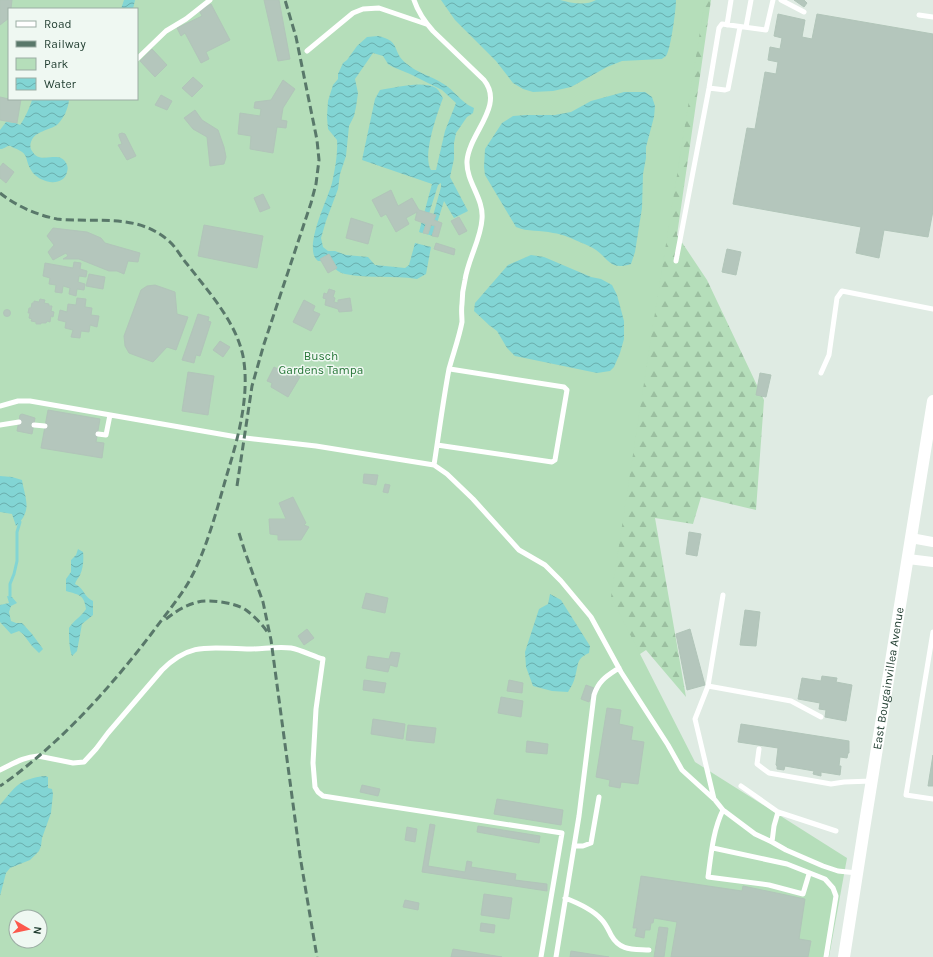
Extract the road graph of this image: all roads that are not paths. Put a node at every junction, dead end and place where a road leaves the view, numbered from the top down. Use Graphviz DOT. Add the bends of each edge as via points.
graph roads {
  1 [pos="210,0"];
  2 [pos="414,0"];
  3 [pos="731,0"];
  4 [pos="751,0"];
  5 [pos="773,0"];
  6 [pos="781,0"];
  7 [pos="804,12"];
  8 [pos="919,15"];
  9 [pos="933,17"];
  10 [pos="427,24"];
  11 [pos="727,25"];
  12 [pos="740,27"];
  13 [pos="746,28"];
  14 [pos="307,51"];
  15 [pos="138,58"];
  16 [pos="709,88"];
  17 [pos="676,262"];
  18 [pos="933,309"];
  19 [pos="450,369"];
  20 [pos="821,373"];
  21 [pos="933,401"];
  22 [pos="0,406"];
  23 [pos="110,416"];
  24 [pos="19,422"];
  25 [pos="34,424"];
  26 [pos="0,425"];
  27 [pos="45,426"];
  28 [pos="98,434"];
  29 [pos="437,445"];
  30 [pos="434,465"];
  31 [pos="911,538"];
  32 [pos="933,542"];
  33 [pos="908,559"];
  34 [pos="933,562"];
  35 [pos="723,595"];
  36 [pos="933,632"];
  37 [pos="619,668"];
  38 [pos="708,686"];
  39 [pos="821,717"];
  40 [pos="759,749"];
  41 [pos="0,770"];
  42 [pos="872,781"];
  43 [pos="741,786"];
  44 [pos="599,797"];
  45 [pos="933,799"];
  46 [pos="714,800"];
  47 [pos="723,810"];
  48 [pos="778,812"];
  49 [pos="836,831"];
  50 [pos="772,842"];
  51 [pos="574,846"];
  52 [pos="713,848"];
  53 [pos="857,872"];
  54 [pos="809,874"];
  55 [pos="566,898"];
  56 [pos="649,950"];
  57 [pos="541,957"];
  58 [pos="556,957"];
  59 [pos="826,957"];
  60 [pos="844,957"];
  1 -- 15 [label="lane" via="166,31"];
  2 -- 10 [label="lane"];
  3 -- 11 [label="lane"];
  4 -- 13 [label="lane"];
  5 -- 13 [label="lane" via="766,30"];
  6 -- 7 [label="lane"];
  8 -- 9 [label="lane"];
  10 -- 14 [label="lane" via="383,9 363,10 353,13"];
  10 -- 19 [label="lane" via="484,80 491,96 490,108 471,144 467,161 467,170 482,206 482,221 465,278 462,322"];
  11 -- 12 [label="lane"];
  11 -- 16 [label="lane" via="722,24 719,28"];
  12 -- 13 [label="lane"];
  12 -- 16 [label="lane" via="728,89"];
  16 -- 17 [label="lane"];
  18 -- 20 [label="lane" via="842,292 837,298 829,354"];
  19 -- 29 [label="lane"];
  19 -- 29 [label="lane" via="564,387 567,390 555,460 552,462"];
  21 -- 31 [label="street, East Bougainvillea Avenue"];
  22 -- 23 [label="lane" via="30,401"];
  23 -- 28 [label="lane" via="106,435"];
  23 -- 30 [label="lane"];
  24 -- 26 [label="lane"];
  25 -- 27 [label="lane"];
  29 -- 30 [label="lane"];
  30 -- 37 [label="lane" via="473,499 519,550 545,565 561,581 591,618"];
  31 -- 32 [label="street"];
  31 -- 33 [label="street, East Bougainvillea Avenue"];
  33 -- 34 [label="street"];
  33 -- 42 [label="street, East Bougainvillea Avenue"];
  35 -- 38 [label="lane"];
  36 -- 45 [label="lane" via="906,795"];
  37 -- 46 [label="lane" via="682,770"];
  37 -- 51 [label="lane" via="602,680 594,694"];
  38 -- 39 [label="lane" via="791,701"];
  38 -- 46 [label="lane" via="695,719"];
  40 -- 42 [label="lane" via="757,764 769,773 831,784"];
  41 -- 57 [label="lane" via="17,761 38,756 73,763 84,762 162,670 187,652 205,647 291,648 323,660 316,709 313,763 315,787 323,796 562,833"];
  42 -- 53 [label="street, East Bougainvillea Avenue"];
  43 -- 48 [label="lane"];
  44 -- 51 [label="lane" via="590,843"];
  46 -- 47 [label="lane"];
  47 -- 50 [label="lane" via="755,834"];
  47 -- 52 [label="lane"];
  48 -- 49 [label="lane"];
  48 -- 50 [label="lane"];
  50 -- 53 [label="lane" via="823,866 838,871"];
  51 -- 55 [label="lane"];
  52 -- 54 [label="lane" via="787,864"];
  52 -- 54 [label="lane" via="708,877 769,885 803,894"];
  53 -- 60 [label="street, East Bougainvillea Avenue"];
  54 -- 59 [label="lane" via="825,879 836,896"];
  55 -- 56 [label="lane" via="600,917 621,947"];
  55 -- 58 [label="lane"];
}
